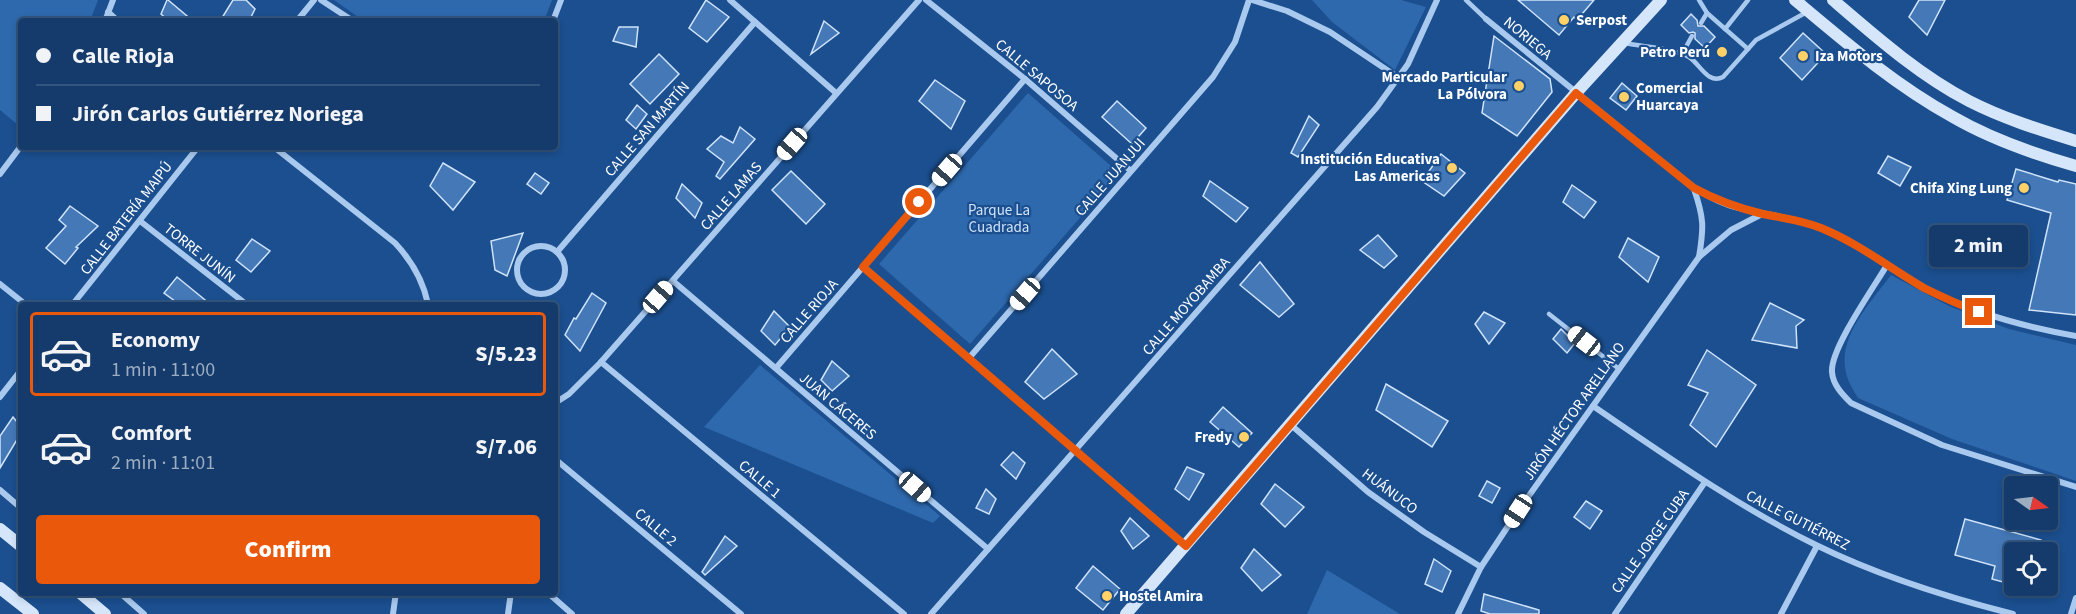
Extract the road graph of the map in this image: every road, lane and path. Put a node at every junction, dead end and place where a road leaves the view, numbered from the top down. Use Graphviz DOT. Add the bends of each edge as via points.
graph roads {
  1 [pos="113,0"];
  2 [pos="314,0"];
  3 [pos="321,0"];
  4 [pos="561,0"];
  5 [pos="730,0"];
  6 [pos="919,0"];
  7 [pos="926,0"];
  8 [pos="1250,0"];
  9 [pos="1437,0"];
  10 [pos="1466,0"];
  11 [pos="1660,0"];
  12 [pos="1699,0"];
  13 [pos="1748,0"];
  14 [pos="1795,0"];
  15 [pos="1833,0"];
  16 [pos="1808,11"];
  17 [pos="108,12"];
  18 [pos="1707,13"];
  19 [pos="106,18"];
  20 [pos="115,18"];
  21 [pos="299,18"];
  22 [pos="348,18"];
  23 [pos="555,18"];
  24 [pos="1486,19"];
  25 [pos="755,22"];
  26 [pos="1701,23"];
  27 [pos="1725,29"];
  28 [pos="1692,36"];
  29 [pos="1622,43"];
  30 [pos="1748,49"];
  31 [pos="1682,54"];
  32 [pos="1399,78"];
  33 [pos="1025,79"];
  34 [pos="836,93"];
  35 [pos="1576,93"];
  36 [pos="2076,141"];
  37 [pos="18,150"];
  38 [pos="196,150"];
  39 [pos="278,150"];
  40 [pos="2076,166"];
  41 [pos="1131,171"];
  42 [pos="0,174"];
  43 [pos="1694,188"];
  44 [pos="1763,214"];
  45 [pos="140,221"];
  46 [pos="557,252"];
  47 [pos="1699,257"];
  48 [pos="1887,265"];
  49 [pos="863,267"];
  50 [pos="673,281"];
  51 [pos="0,284"];
  52 [pos="22,302"];
  53 [pos="75,302"];
  54 [pos="243,302"];
  55 [pos="427,302"];
  56 [pos="1549,314"];
  57 [pos="2076,336"];
  58 [pos="969,358"];
  59 [pos="602,362"];
  60 [pos="776,368"];
  61 [pos="1619,369"];
  62 [pos="18,374"];
  63 [pos="0,397"];
  64 [pos="558,401"];
  65 [pos="1593,406"];
  66 [pos="1291,425"];
  67 [pos="1076,450"];
  68 [pos="558,462"];
  69 [pos="1705,482"];
  70 [pos="2076,488"];
  71 [pos="0,490"];
  72 [pos="18,505"];
  73 [pos="0,529"];
  74 [pos="18,544"];
  75 [pos="1186,546"];
  76 [pos="1817,546"];
  77 [pos="988,549"];
  78 [pos="1481,567"];
  79 [pos="0,588"];
  80 [pos="84,596"];
  81 [pos="124,596"];
  82 [pos="394,596"];
  83 [pos="510,596"];
  84 [pos="552,596"];
  85 [pos="2076,598"];
  86 [pos="33,614"];
  87 [pos="105,614"];
  88 [pos="144,614"];
  89 [pos="393,614"];
  90 [pos="508,614"];
  91 [pos="572,614"];
  92 [pos="741,614"];
  93 [pos="904,614"];
  94 [pos="931,614"];
  95 [pos="1126,614"];
  96 [pos="1458,614"];
  97 [pos="1615,614"];
  98 [pos="1781,614"];
  99 [pos="2013,614"];
  100 [pos="2071,614"];
  1 -- 17 [label="street"];
  2 -- 21 [label="street"];
  3 -- 22 [label="street"];
  4 -- 23 [label="street"];
  5 -- 25 [label="street"];
  6 -- 34 [label="street, CALLE LAMAS"];
  7 -- 33 [label="street, CALLE SAPOSOA"];
  8 -- 32 [label="street" via="1320,26"];
  8 -- 41 [label="street, CALLE JUANJUI" via="1235,42 1213,77"];
  9 -- 32 [label="street, CALLE MOYOBAMBA"];
  10 -- 24 [label="lane, NORIEGA"];
  11 -- 29 [label="street"];
  12 -- 18 [label="lane"];
  13 -- 27 [label="lane"];
  14 -- 16 [label="street"];
  15 -- 36 [label="street" via="1915,67 1969,101"];
  16 -- 30 [label="lane" via="1756,40"];
  16 -- 40 [label="street" via="1903,87 1954,118 2020,149"];
  17 -- 19 [label="street"];
  17 -- 20 [label="street"];
  18 -- 26 [label="lane"];
  18 -- 27 [label="lane"];
  24 -- 35 [label="street, NORIEGA"];
  25 -- 34 [label="street"];
  25 -- 46 [label="street, CALLE SAN MARTÍN"];
  27 -- 30 [label="lane"];
  28 -- 31 [label="lane"];
  29 -- 31 [label="lane"];
  29 -- 35 [label="street"];
  30 -- 31 [label="lane" via="1718,79 1711,78"];
  32 -- 67 [label="street, CALLE MOYOBAMBA"];
  33 -- 41 [label="street, CALLE SAPOSOA"];
  33 -- 49 [label="street, CALLE RIOJA"];
  34 -- 50 [label="street, CALLE LAMAS"];
  35 -- 43 [label="street, NORIEGA"];
  35 -- 66 [label="street"];
  37 -- 42 [label="street"];
  38 -- 45 [label="street, CALLE BATERÍA MAIPÚ"];
  39 -- 55 [label="street" via="396,243 419,276"];
  41 -- 58 [label="street, CALLE JUANJUI"];
  43 -- 44 [label="street, NORIEGA" via="1715,200"];
  43 -- 47 [label="street, JIRÓN HÉCTOR ARELLANO" via="1704,228"];
  44 -- 47 [label="street, JIRÓN HÉCTOR ARELLANO" via="1731,230"];
  44 -- 48 [label="street, NORIEGA" via="1821,228"];
  45 -- 53 [label="street, CALLE BATERÍA MAIPÚ"];
  45 -- 54 [label="street, TORRE JUNÍN"];
  46 -- 46 [label="street" via="534,247 521,255 518,278 528,290 543,294 557,288 564,266"];
  47 -- 61 [label="street, JIRÓN HÉCTOR ARELLANO"];
  48 -- 57 [label="street, NORIEGA" via="1959,305 1999,319"];
  48 -- 70 [label="street" via="1834,355 1832,372 1841,393 1851,403 1942,445"];
  49 -- 58 [label="street"];
  49 -- 60 [label="street, CALLE RIOJA"];
  50 -- 59 [label="street, CALLE LAMAS"];
  50 -- 60 [label="street, JUAN CÁCERES"];
  51 -- 52 [label="street"];
  56 -- 61 [label="lane"];
  58 -- 67 [label="street"];
  59 -- 64 [label="street, CALLE LAMAS"];
  59 -- 93 [label="street, CALLE 1"];
  60 -- 77 [label="street, JUAN CÁCERES"];
  61 -- 65 [label="street, JIRÓN HÉCTOR ARELLANO"];
  62 -- 63 [label="street"];
  65 -- 69 [label="street, CALLE GUTIÉRREZ"];
  65 -- 78 [label="street, JIRÓN HÉCTOR ARELLANO"];
  66 -- 75 [label="street"];
  66 -- 78 [label="street, HUÁNUCO" via="1368,492"];
  67 -- 75 [label="street"];
  67 -- 77 [label="street, CALLE MOYOBAMBA"];
  68 -- 92 [label="street, CALLE 2"];
  69 -- 76 [label="street, CALLE GUTIÉRREZ"];
  69 -- 97 [label="street, CALLE JORGE CUBA"];
  71 -- 72 [label="street"];
  73 -- 74 [label="street"];
  75 -- 95 [label="street"];
  76 -- 98 [label="street"];
  76 -- 99 [label="street, CALLE GUTIÉRREZ" via="1893,578"];
  77 -- 94 [label="street, CALLE MOYOBAMBA"];
  78 -- 96 [label="street, JIRÓN HÉCTOR ARELLANO"];
  79 -- 86 [label="street"];
  80 -- 87 [label="street"];
  81 -- 88 [label="street"];
  82 -- 89 [label="street"];
  83 -- 90 [label="street"];
  84 -- 91 [label="street"];
  85 -- 100 [label="street"];
}
